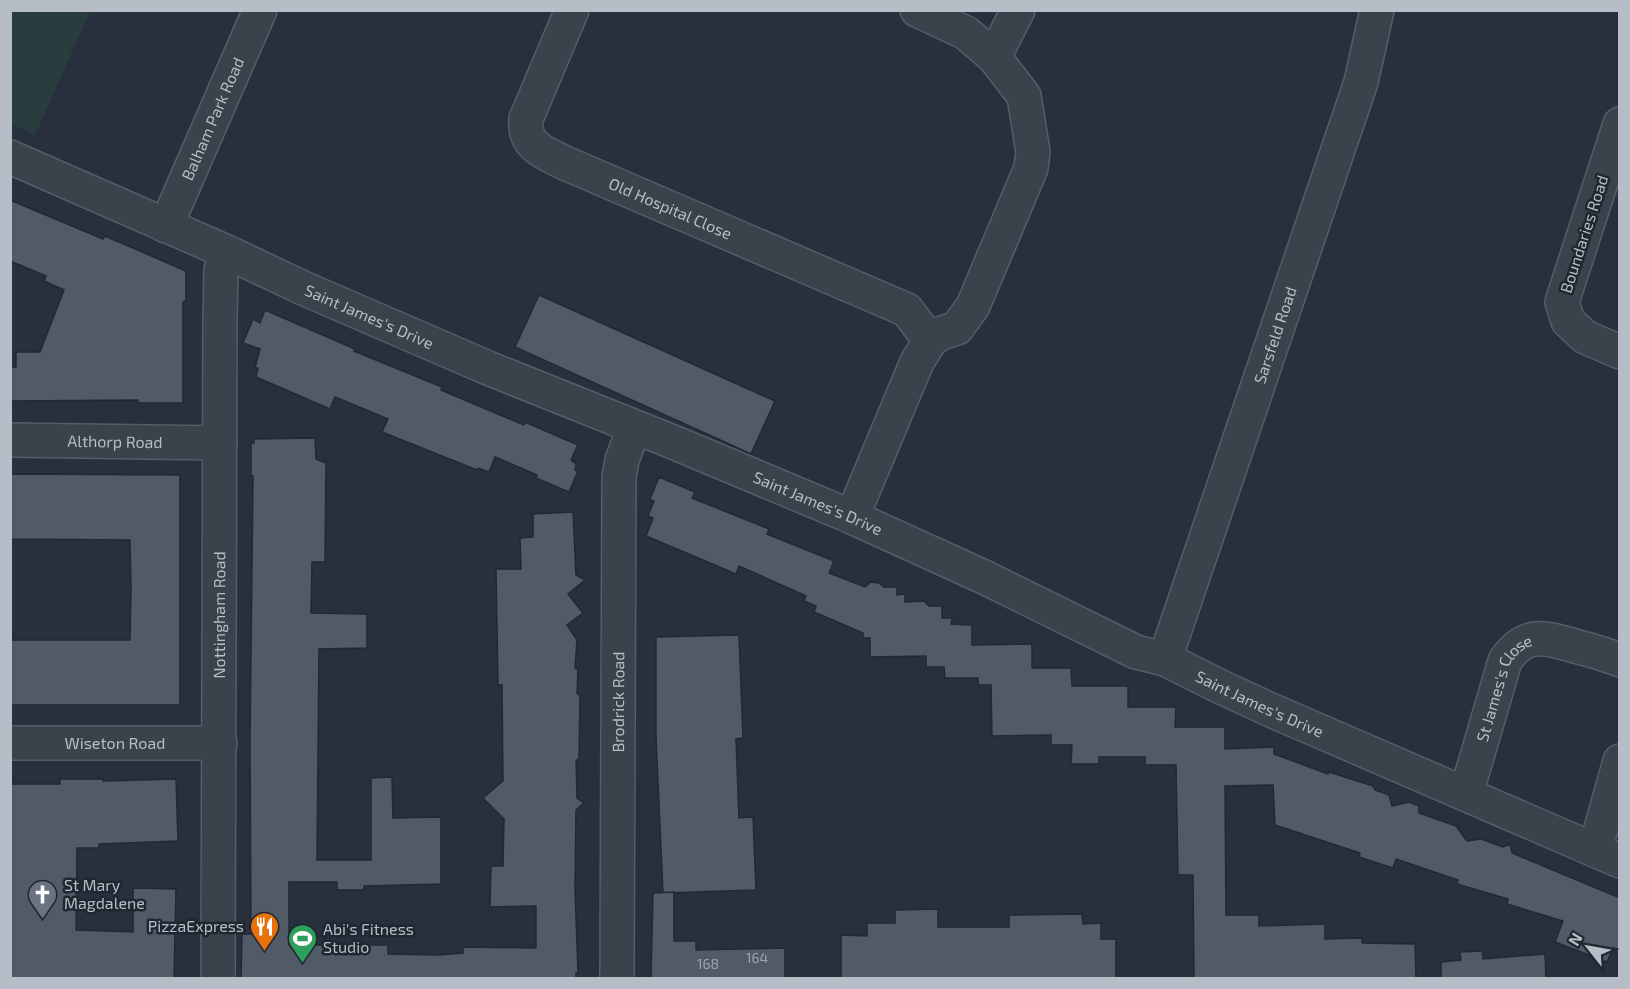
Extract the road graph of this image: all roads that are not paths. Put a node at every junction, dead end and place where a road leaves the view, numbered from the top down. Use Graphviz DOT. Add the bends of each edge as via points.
graph roads {
  1 [pos="260,10"];
  2 [pos="572,10"];
  3 [pos="917,10"];
  4 [pos="1018,10"];
  5 [pos="1377,10"];
  6 [pos="994,57"];
  7 [pos="1620,124"];
  8 [pos="10,158"];
  9 [pos="166,226"];
  10 [pos="227,252"];
  11 [pos="930,341"];
  12 [pos="1620,352"];
  13 [pos="634,428"];
  14 [pos="10,440"];
  15 [pos="220,443"];
  16 [pos="852,517"];
  17 [pos="1165,659"];
  18 [pos="1620,660"];
  19 [pos="10,743"];
  20 [pos="220,743"];
  21 [pos="1620,761"];
  22 [pos="1466,794"];
  23 [pos="1607,855"];
  24 [pos="218,978"];
  25 [pos="617,978"];
  1 -- 9 [label="street, Balham Park Road"];
  2 -- 11 [label="street, Old Hospital Close" via="526,119 532,144 565,163 907,310"];
  3 -- 6 [label="street" via="966,33"];
  4 -- 6 [label="street"];
  5 -- 17 [label="street, Sarsfeld Road" via="1361,82"];
  6 -- 11 [label="street" via="1024,96 1033,152 1031,168 973,306 957,328"];
  7 -- 12 [label="street, Boundaries Road" via="1562,302 1568,321 1585,337"];
  8 -- 9 [label="street, Saint James's Drive"];
  9 -- 10 [label="street, Saint James's Drive"];
  10 -- 13 [label="street, Saint James's Drive"];
  10 -- 15 [label="street, Nottingham Road" via="221,270"];
  11 -- 16 [label="street" via="917,362"];
  13 -- 16 [label="street, Saint James's Drive"];
  13 -- 25 [label="street, Brodrick Road" via="619,477"];
  14 -- 15 [label="street, Althorp Road"];
  15 -- 20 [label="street, Nottingham Road"];
  16 -- 17 [label="street, Saint James's Drive" via="1136,652"];
  17 -- 22 [label="street, Saint James's Drive" via="1242,697"];
  18 -- 22 [label="street, St James's Close" via="1544,637 1512,650 1505,661"];
  19 -- 20 [label="street, Wiseton Road"];
  20 -- 24 [label="street, Nottingham Road"];
  21 -- 23 [label="street"];
  22 -- 23 [label="street, Saint James's Drive"];
}
